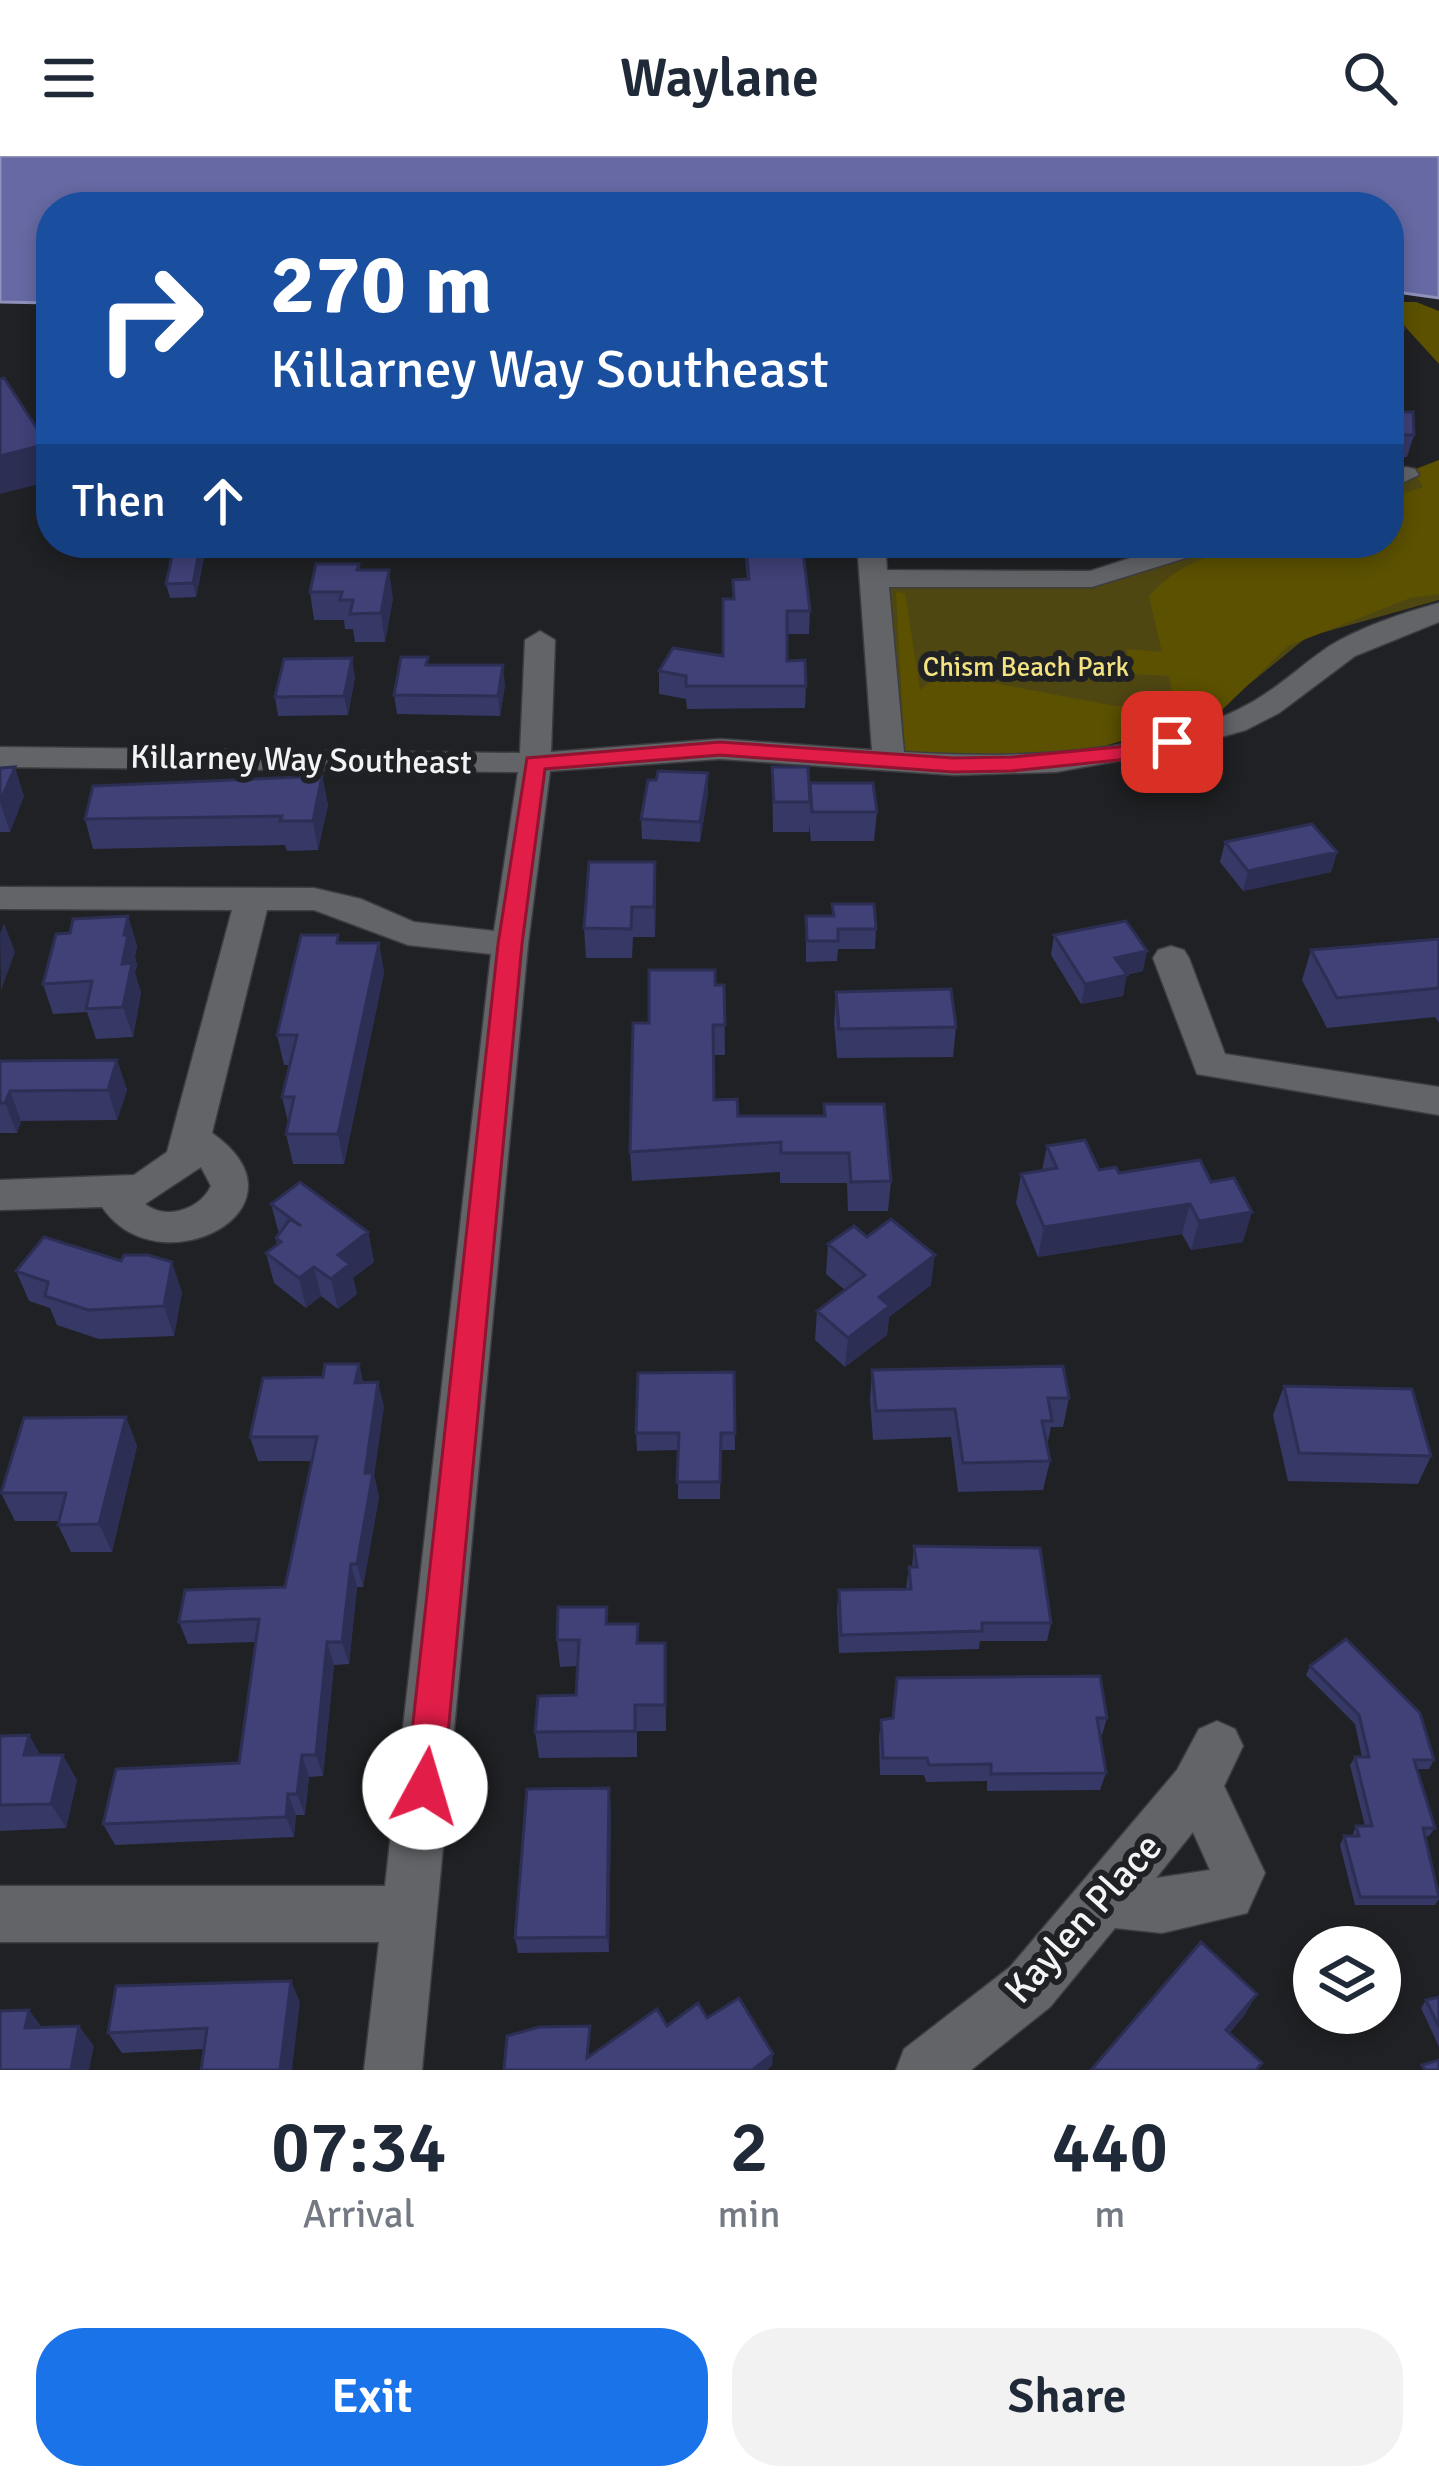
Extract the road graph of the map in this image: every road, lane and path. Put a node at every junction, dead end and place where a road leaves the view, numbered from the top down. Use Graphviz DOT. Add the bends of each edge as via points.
graph roads {
  1 [pos="873,558"];
  2 [pos="1158,558"];
  3 [pos="874,578"];
  4 [pos="1439,612"];
  5 [pos="540,640"];
  6 [pos="0,757"];
  7 [pos="889,760"];
  8 [pos="535,763"];
  9 [pos="253,897"];
  10 [pos="0,898"];
  11 [pos="510,944"];
  12 [pos="1171,958"];
  13 [pos="1439,1101"];
  14 [pos="191,1138"];
  15 [pos="116,1194"];
  16 [pos="0,1195"];
  17 [pos="1103,1899"];
  18 [pos="0,1914"];
  19 [pos="411,1914"];
  20 [pos="393,2070"];
  21 [pos="926,2070"];
  1 -- 3 [label="street"];
  2 -- 3 [label="street" via="1092,579"];
  3 -- 7 [label="street"];
  4 -- 7 [label="street, Killarney Way Southeast" via="1344,650 1235,723 1172,742 1056,762"];
  5 -- 8 [label="street"];
  6 -- 8 [label="street, Killarney Way Southeast"];
  7 -- 8 [label="street, Killarney Way Southeast" via="720,749"];
  8 -- 11 [label="street"];
  9 -- 10 [label="street"];
  9 -- 11 [label="street" via="334,902 408,934"];
  9 -- 14 [label="street"];
  11 -- 19 [label="street"];
  12 -- 13 [label="street" via="1210,1065"];
  14 -- 15 [label="street" via="185,1160 164,1176"];
  14 -- 15 [label="street" via="230,1177 226,1199 205,1219 176,1229 148,1226"];
  15 -- 16 [label="street"];
  17 -- 17 [label="street, Kaylen Place" via="1207,1767 1238,1873 1228,1894 1162,1906"];
  17 -- 21 [label="street, Kaylen Place" via="1030,1988"];
  18 -- 19 [label="street"];
  19 -- 20 [label="street"];
}
